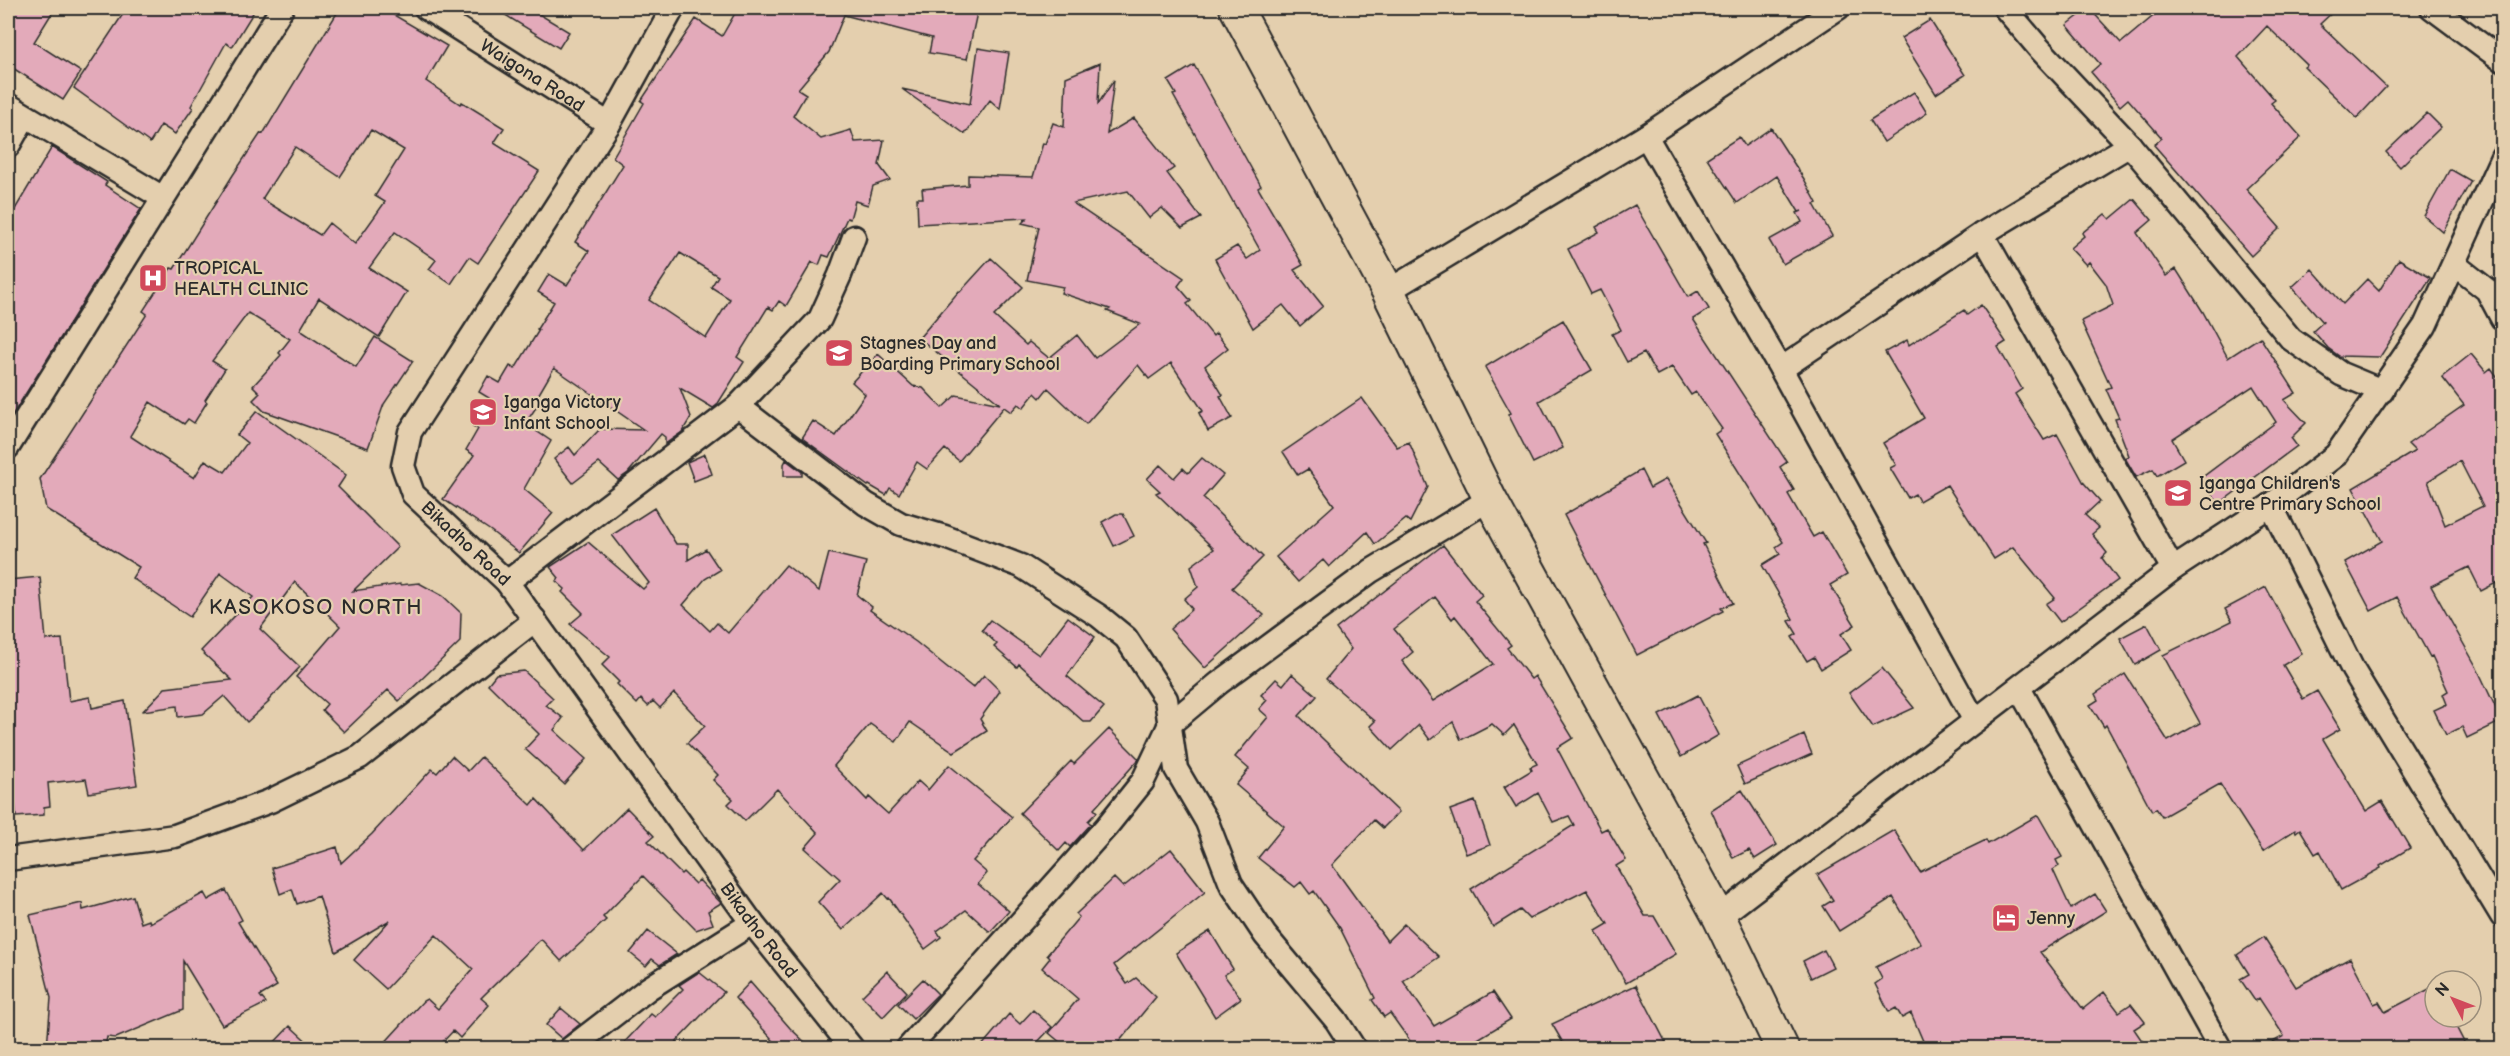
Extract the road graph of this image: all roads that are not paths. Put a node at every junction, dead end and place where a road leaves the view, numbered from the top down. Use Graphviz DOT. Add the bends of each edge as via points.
graph roads {
  1 [pos="282,8"];
  2 [pos="426,8"];
  3 [pos="674,8"];
  4 [pos="1236,8"];
  5 [pos="1838,8"];
  6 [pos="2004,8"];
  7 [pos="2432,8"];
  8 [pos="2502,60"];
  9 [pos="16,110"];
  10 [pos="609,124"];
  11 [pos="1646,136"];
  12 [pos="8,146"];
  13 [pos="2130,146"];
  14 [pos="2502,157"];
  15 [pos="163,198"];
  16 [pos="1982,234"];
  17 [pos="854,237"];
  18 [pos="2454,264"];
  19 [pos="1388,291"];
  20 [pos="2502,318"];
  21 [pos="1781,369"];
  22 [pos="2382,391"];
  23 [pos="738,406"];
  24 [pos="8,447"];
  25 [pos="1490,500"];
  26 [pos="2271,505"];
  27 [pos="2173,569"];
  28 [pos="507,582"];
  29 [pos="535,620"];
  30 [pos="2019,688"];
  31 [pos="1975,721"];
  32 [pos="1170,724"];
  33 [pos="8,859"];
  34 [pos="2502,916"];
  35 [pos="1719,918"];
  36 [pos="752,923"];
  37 [pos="571,1048"];
  38 [pos="852,1048"];
  39 [pos="908,1048"];
  40 [pos="1354,1048"];
  41 [pos="1782,1048"];
  42 [pos="2220,1048"];
  1 -- 15 [label="street"];
  2 -- 10 [label="street, Waigona Road"];
  3 -- 10 [label="street, Bikadho Road"];
  4 -- 19 [label="street"];
  5 -- 11 [label="street"];
  6 -- 13 [label="street"];
  7 -- 8 [label="street"];
  9 -- 12 [label="street"];
  9 -- 15 [label="street"];
  10 -- 28 [label="street, Bikadho Road" via="410,432 403,466 413,494"];
  11 -- 19 [label="street"];
  11 -- 21 [label="street"];
  13 -- 16 [label="street"];
  13 -- 22 [label="street" via="2291,339 2341,374"];
  14 -- 18 [label="street"];
  15 -- 24 [label="street"];
  16 -- 21 [label="street"];
  16 -- 27 [label="street"];
  17 -- 23 [label="street" via="820,319"];
  18 -- 20 [label="street" via="2487,290"];
  18 -- 22 [label="street" via="2425,326"];
  19 -- 25 [label="street"];
  21 -- 31 [label="street"];
  22 -- 26 [label="street" via="2336,455"];
  23 -- 28 [label="street"];
  23 -- 32 [label="street" via="866,504 901,524 1021,567 1099,616 1126,638 1166,699"];
  25 -- 32 [label="street" via="1371,571"];
  25 -- 35 [label="street"];
  26 -- 27 [label="street"];
  26 -- 34 [label="street" via="2353,670"];
  27 -- 30 [label="street"];
  28 -- 29 [label="street, Bikadho Road"];
  29 -- 33 [label="street" via="360,757 270,801 175,836"];
  29 -- 36 [label="street, Bikadho Road"];
  30 -- 31 [label="street"];
  30 -- 42 [label="street"];
  31 -- 35 [label="street"];
  32 -- 39 [label="street" via="1143,781 1107,826"];
  32 -- 40 [label="street" via="1176,769 1207,822 1231,884 1265,935 1336,1020"];
  35 -- 41 [label="street"];
  36 -- 37 [label="street" via="649,988"];
  36 -- 38 [label="street, Bikadho Road"];
}
